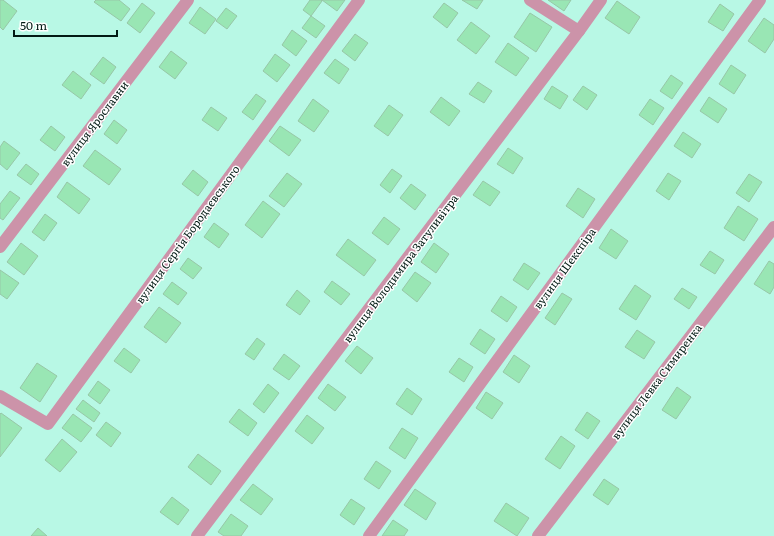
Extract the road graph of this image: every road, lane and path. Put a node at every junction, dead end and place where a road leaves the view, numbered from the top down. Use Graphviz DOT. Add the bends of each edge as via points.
graph roads {
  1 [pos="188,0"];
  2 [pos="359,0"];
  3 [pos="530,0"];
  4 [pos="601,0"];
  5 [pos="760,0"];
  6 [pos="579,31"];
  7 [pos="774,227"];
  8 [pos="0,247"];
  9 [pos="0,396"];
  10 [pos="197,536"];
  11 [pos="369,536"];
  12 [pos="538,536"];
  1 -- 8 [label="street, вулиця Ярославни"];
  2 -- 9 [label="street, вулиця Сергія Бородаєвського" via="48,424"];
  3 -- 6 [label="street"];
  4 -- 6 [label="street, вулиця Володимира Затуливітра"];
  5 -- 11 [label="street, вулиця Шекспіра"];
  6 -- 10 [label="street, вулиця Володимира Затуливітра"];
  7 -- 12 [label="street, вулиця Левка Симиренка"];
}
